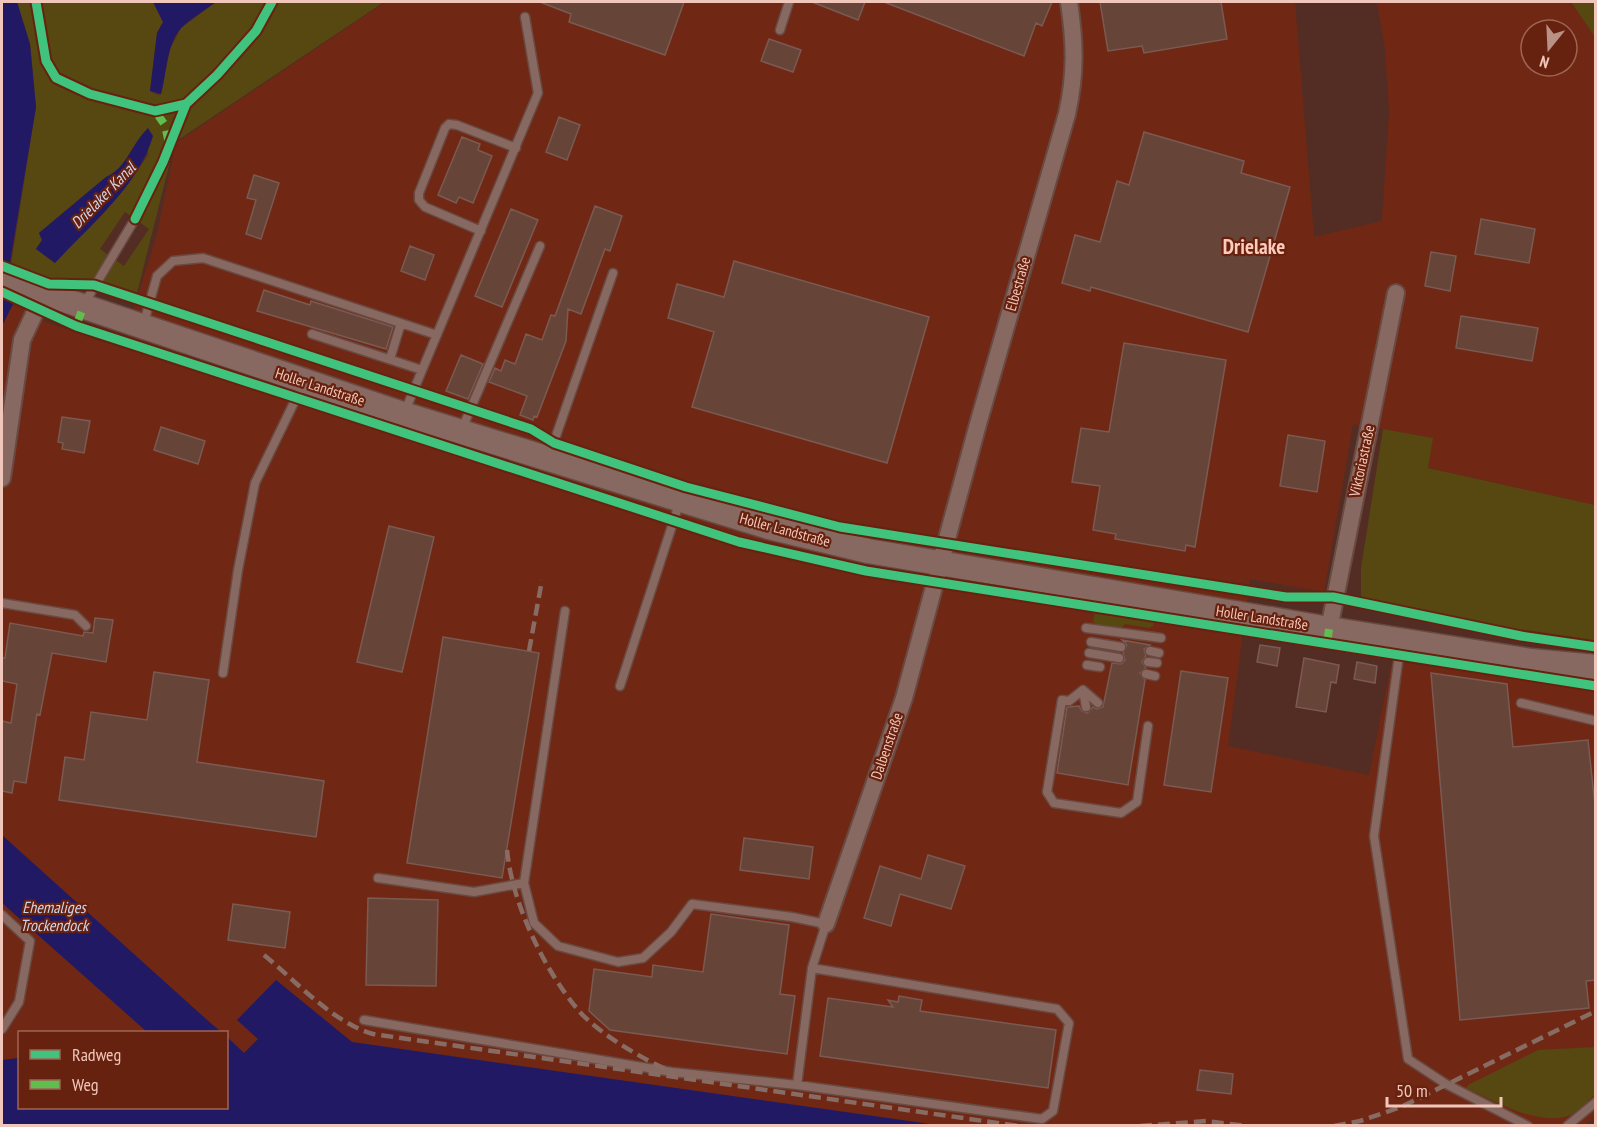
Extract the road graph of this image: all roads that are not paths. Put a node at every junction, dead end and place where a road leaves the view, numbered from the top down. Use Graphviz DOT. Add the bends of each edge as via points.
graph roads {
  1 [pos="789,2"];
  2 [pos="1069,2"];
  3 [pos="525,17"];
  4 [pos="780,30"];
  5 [pos="516,148"];
  6 [pos="135,219"];
  7 [pos="481,231"];
  8 [pos="540,246"];
  9 [pos="612,273"];
  10 [pos="7,281"];
  11 [pos="1396,293"];
  12 [pos="43,295"];
  13 [pos="83,308"];
  14 [pos="401,323"];
  15 [pos="142,326"];
  16 [pos="312,334"];
  17 [pos="437,335"];
  18 [pos="390,359"];
  19 [pos="422,370"];
  20 [pos="304,382"];
  21 [pos="403,414"];
  22 [pos="460,432"];
  23 [pos="548,459"];
  24 [pos="2,478"];
  25 [pos="681,500"];
  26 [pos="940,565"];
  27 [pos="2,603"];
  28 [pos="565,610"];
  29 [pos="86,626"];
  30 [pos="1086,628"];
  31 [pos="1329,629"];
  32 [pos="1161,638"];
  33 [pos="1401,640"];
  34 [pos="1091,642"];
  35 [pos="1121,647"];
  36 [pos="1089,653"];
  37 [pos="1119,657"];
  38 [pos="1088,665"];
  39 [pos="1100,667"];
  40 [pos="1596,667"];
  41 [pos="223,673"];
  42 [pos="620,686"];
  43 [pos="1083,690"];
  44 [pos="1098,703"];
  45 [pos="1521,703"];
  46 [pos="1074,705"];
  47 [pos="1086,707"];
  48 [pos="1596,721"];
  49 [pos="1148,726"];
  50 [pos="378,878"];
  51 [pos="524,884"];
  52 [pos="2,915"];
  53 [pos="826,924"];
  54 [pos="812,968"];
  55 [pos="364,1020"];
  56 [pos="2,1029"];
  57 [pos="796,1085"];
  58 [pos="1596,1102"];
  59 [pos="1528,1125"];
  60 [pos="1567,1125"];
  1 -- 4 [label="lane"];
  2 -- 26 [label="street, Elbestraße" via="1076,44 1067,114"];
  3 -- 5 [label="lane" via="538,93"];
  5 -- 7 [label="lane"];
  5 -- 7 [label="lane" via="457,125 445,128 419,200 425,207"];
  6 -- 13 [label="lane"];
  7 -- 17 [label="lane"];
  8 -- 22 [label="lane"];
  9 -- 23 [label="lane"];
  10 -- 12 [label="main road, Holler Landstraße"];
  11 -- 31 [label="street, Viktoriastraße"];
  12 -- 13 [label="main road, Holler Landstraße"];
  12 -- 24 [label="street" via="22,340"];
  13 -- 15 [label="main road, Holler Landstraße"];
  14 -- 15 [label="lane" via="203,258 173,261 158,276"];
  14 -- 17 [label="lane"];
  14 -- 18 [label="lane"];
  15 -- 20 [label="main road, Holler Landstraße"];
  16 -- 18 [label="lane"];
  17 -- 19 [label="lane"];
  18 -- 19 [label="lane"];
  19 -- 21 [label="lane"];
  20 -- 21 [label="main road, Holler Landstraße"];
  20 -- 41 [label="lane" via="255,483"];
  21 -- 22 [label="main road, Holler Landstraße"];
  22 -- 23 [label="main road, Holler Landstraße"];
  23 -- 25 [label="main road, Holler Landstraße"];
  25 -- 26 [label="main road, Holler Landstraße" via="799,535"];
  25 -- 42 [label="lane"];
  26 -- 31 [label="main road, Holler Landstraße"];
  26 -- 53 [label="street, Dalbenstraße" via="904,698"];
  27 -- 29 [label="lane" via="75,615"];
  28 -- 51 [label="lane"];
  30 -- 32 [label="lane"];
  31 -- 33 [label="main road, Holler Landstraße"];
  33 -- 40 [label="main road, Holler Landstraße"];
  33 -- 59 [label="lane" via="1374,836 1408,1059 1446,1084"];
  34 -- 35 [label="lane"];
  36 -- 37 [label="lane"];
  38 -- 39 [label="lane"];
  43 -- 44 [label="lane"];
  43 -- 46 [label="lane"];
  43 -- 47 [label="lane"];
  43 -- 49 [label="lane" via="1069,701 1062,700 1047,792 1054,803 1121,813 1137,802"];
  45 -- 48 [label="lane"];
  50 -- 51 [label="lane" via="474,892"];
  51 -- 53 [label="lane" via="534,923 558,946 618,962 643,958 671,932 692,904"];
  52 -- 56 [label="lane" via="30,941 19,1002"];
  53 -- 54 [label="lane"];
  54 -- 57 [label="lane"];
  54 -- 57 [label="lane" via="1057,1009 1069,1023 1053,1112 1041,1119"];
  55 -- 57 [label="lane" via="672,1072"];
  58 -- 60 [label="lane"];
}
